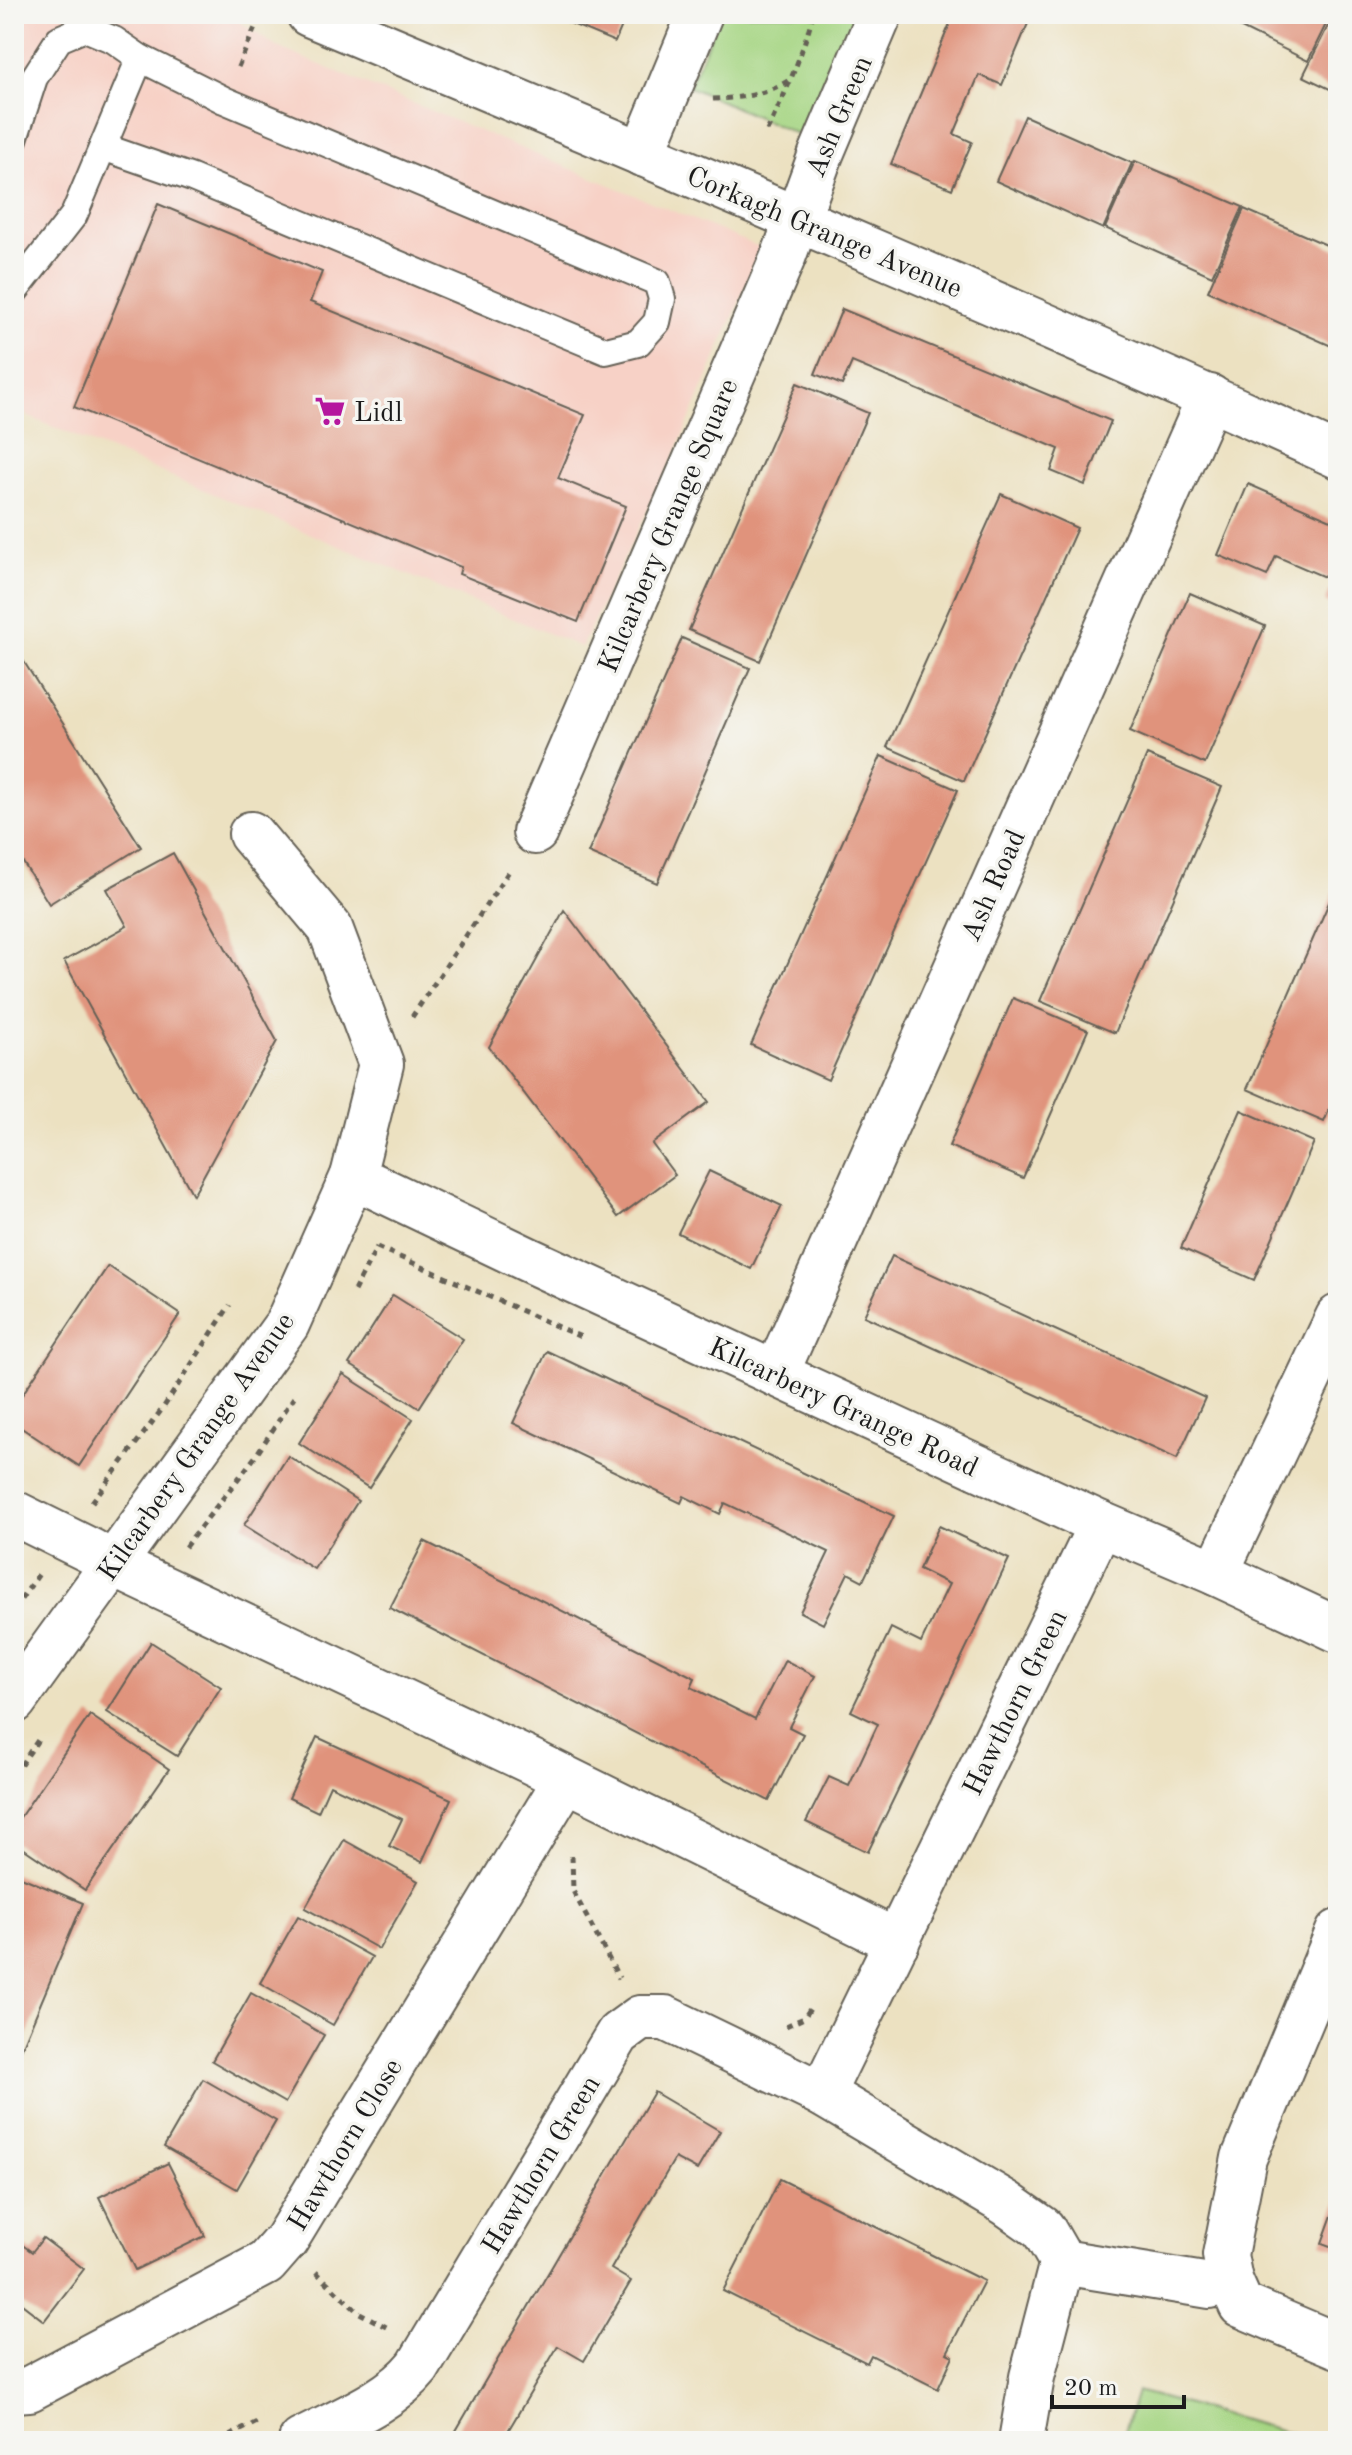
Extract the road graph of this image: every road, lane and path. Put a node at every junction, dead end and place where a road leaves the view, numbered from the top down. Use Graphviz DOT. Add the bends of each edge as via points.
graph roads {
  1 [pos="309,14"];
  2 [pos="700,14"];
  3 [pos="813,14"];
  4 [pos="880,14"];
  5 [pos="140,58"];
  6 [pos="793,77"];
  7 [pos="706,99"];
  8 [pos="767,131"];
  9 [pos="14,139"];
  10 [pos="103,147"];
  11 [pos="642,154"];
  12 [pos="796,218"];
  13 [pos="14,292"];
  14 [pos="1210,397"];
  15 [pos="1338,456"];
  16 [pos="535,832"];
  17 [pos="251,834"];
  18 [pos="381,1064"];
  19 [pos="353,1176"];
  20 [pos="230,1305"];
  21 [pos="1338,1317"];
  22 [pos="776,1374"];
  23 [pos="85,1512"];
  24 [pos="14,1513"];
  25 [pos="1101,1524"];
  26 [pos="47,1564"];
  27 [pos="112,1564"];
  28 [pos="1216,1573"];
  29 [pos="14,1609"];
  30 [pos="1338,1630"];
  31 [pos="14,1701"];
  32 [pos="555,1797"];
  33 [pos="1338,1932"];
  34 [pos="897,1942"];
  35 [pos="640,2018"];
  36 [pos="822,2094"];
  37 [pos="286,2240"];
  38 [pos="1062,2262"];
  39 [pos="1230,2280"];
  40 [pos="391,2330"];
  41 [pos="1338,2346"];
  42 [pos="14,2390"];
  43 [pos="324,2436"];
  44 [pos="1021,2441"];
  1 -- 11 [label="street, Corkagh Grange Avenue"];
  2 -- 11 [label="street"];
  3 -- 6 [label="path"];
  4 -- 12 [label="street, Ash Green"];
  5 -- 9 [label="lane" via="85,28 59,39 34,78"];
  5 -- 10 [label="lane"];
  5 -- 10 [label="lane" via="224,100 657,282 662,299 657,322 638,343 606,351 192,178"];
  6 -- 7 [label="path" via="748,97"];
  6 -- 8 [label="path"];
  10 -- 13 [label="lane" via="74,215"];
  11 -- 12 [label="street, Corkagh Grange Avenue"];
  12 -- 14 [label="street, Corkagh Grange Avenue"];
  12 -- 16 [label="street, Kilcarbery Grange Square"];
  14 -- 15 [label="street, Corkagh Grange Avenue"];
  14 -- 22 [label="street, Ash Road"];
  16 -- 18 [label="path"];
  17 -- 18 [label="street" via="330,928"];
  18 -- 19 [label="street, Kilcarbery Grange Avenue"];
  19 -- 22 [label="street, Kilcarbery Grange Road"];
  19 -- 27 [label="street, Kilcarbery Grange Avenue" via="287,1324"];
  20 -- 23 [label="path" via="163,1408"];
  21 -- 28 [label="street"];
  22 -- 25 [label="street, Kilcarbery Grange Road"];
  24 -- 27 [label="street"];
  25 -- 28 [label="street, Kilcarbery Grange Road"];
  25 -- 34 [label="street, Hawthorn Green"];
  26 -- 29 [label="path"];
  27 -- 31 [label="street, Kilcarbery Grange Avenue"];
  27 -- 32 [label="street" via="530,1761"];
  28 -- 30 [label="street, Kilcarbery Grange Road"];
  32 -- 34 [label="street"];
  32 -- 35 [label="path" via="563,1819 576,1833 573,1891"];
  32 -- 37 [label="street, Hawthorn Close"];
  33 -- 39 [label="street" via="1244,2158 1225,2255"];
  34 -- 36 [label="street, Hawthorn Green"];
  35 -- 36 [label="street" via="665,2018"];
  35 -- 43 [label="street, Hawthorn Green" via="618,2034 406,2383"];
  36 -- 38 [label="street" via="1006,2203 1043,2229"];
  37 -- 40 [label="path" via="358,2312"];
  37 -- 42 [label="street, Hawthorn Close" via="266,2263 29,2389"];
  38 -- 39 [label="street" via="1210,2286"];
  38 -- 44 [label="street"];
  39 -- 41 [label="street" via="1241,2305"];
}
